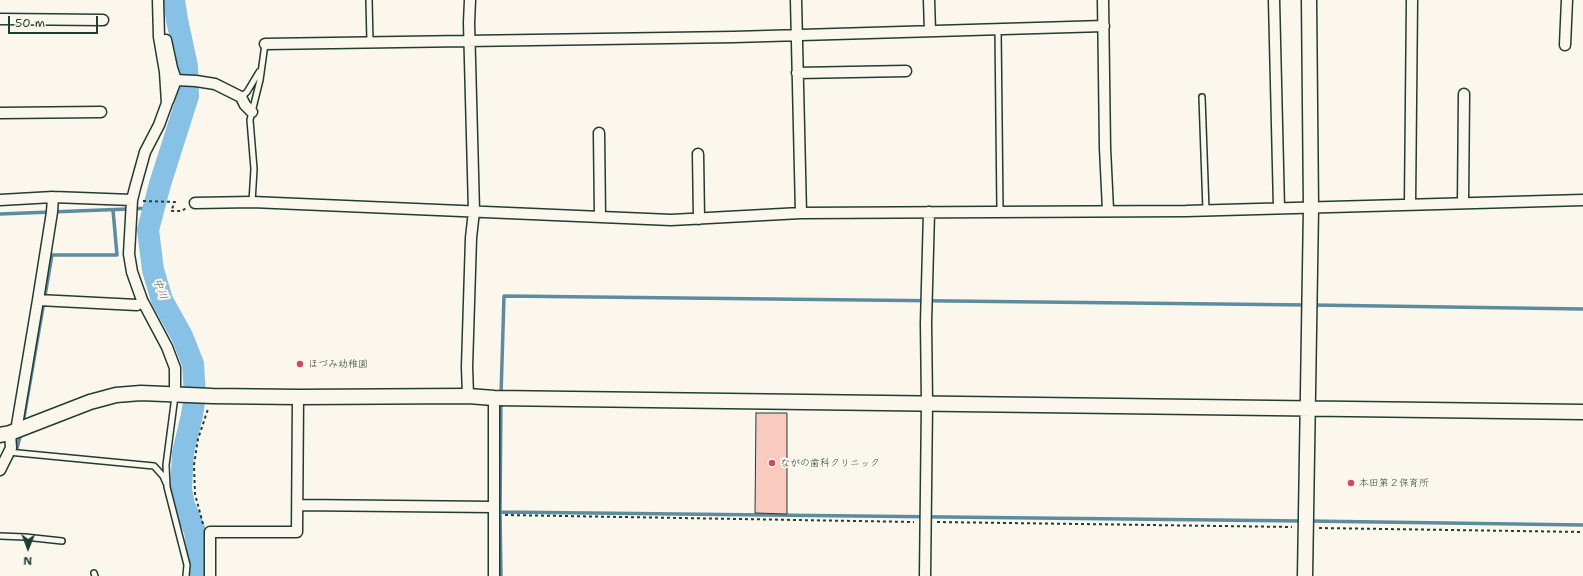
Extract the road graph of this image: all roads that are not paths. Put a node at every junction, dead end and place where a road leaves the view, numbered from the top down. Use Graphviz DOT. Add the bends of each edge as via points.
graph roads {
  1 [pos="158,0"];
  2 [pos="369,0"];
  3 [pos="470,0"];
  4 [pos="796,0"];
  5 [pos="929,0"];
  6 [pos="1103,0"];
  7 [pos="1274,0"];
  8 [pos="1308,0"];
  9 [pos="1412,0"];
  10 [pos="1567,0"];
  11 [pos="0,19"];
  12 [pos="103,20"];
  13 [pos="159,24"];
  14 [pos="1104,26"];
  15 [pos="998,29"];
  16 [pos="930,31"];
  17 [pos="796,35"];
  18 [pos="470,40"];
  19 [pos="370,42"];
  20 [pos="265,44"];
  21 [pos="1565,44"];
  22 [pos="261,69"];
  23 [pos="906,71"];
  24 [pos="797,73"];
  25 [pos="179,80"];
  26 [pos="1464,94"];
  27 [pos="241,97"];
  28 [pos="1202,97"];
  29 [pos="167,103"];
  30 [pos="101,112"];
  31 [pos="252,112"];
  32 [pos="0,113"];
  33 [pos="599,133"];
  34 [pos="698,154"];
  35 [pos="53,196"];
  36 [pos="0,200"];
  37 [pos="132,200"];
  38 [pos="1583,200"];
  39 [pos="252,202"];
  40 [pos="195,203"];
  41 [pos="1463,203"];
  42 [pos="1410,204"];
  43 [pos="1279,208"];
  44 [pos="1311,208"];
  45 [pos="1108,210"];
  46 [pos="1206,210"];
  47 [pos="474,211"];
  48 [pos="1000,211"];
  49 [pos="929,212"];
  50 [pos="801,213"];
  51 [pos="600,217"];
  52 [pos="699,219"];
  53 [pos="38,300"];
  54 [pos="137,305"];
  55 [pos="175,395"];
  56 [pos="468,396"];
  57 [pos="298,397"];
  58 [pos="494,398"];
  59 [pos="927,403"];
  60 [pos="1309,408"];
  61 [pos="1583,412"];
  62 [pos="9,433"];
  63 [pos="8,452"];
  64 [pos="0,470"];
  65 [pos="167,487"];
  66 [pos="298,505"];
  67 [pos="493,511"];
  68 [pos="0,536"];
  69 [pos="62,540"];
  70 [pos="186,576"];
  71 [pos="210,576"];
  72 [pos="494,576"];
  73 [pos="925,576"];
  74 [pos="1305,576"];
  1 -- 13 [label="street"];
  2 -- 19 [label="lane"];
  3 -- 18 [label="street"];
  4 -- 17 [label="street"];
  5 -- 16 [label="street"];
  6 -- 14 [label="street"];
  7 -- 43 [label="street"];
  8 -- 44 [label="street"];
  9 -- 42 [label="street"];
  10 -- 21 [label="street"];
  11 -- 12 [label="street"];
  13 -- 25 [label="street" via="163,29 172,68"];
  13 -- 29 [label="street"];
  14 -- 15 [label="street"];
  14 -- 45 [label="street"];
  15 -- 16 [label="street"];
  15 -- 48 [label="lane"];
  16 -- 17 [label="street"];
  17 -- 18 [label="street"];
  17 -- 24 [label="street"];
  18 -- 19 [label="street"];
  18 -- 47 [label="street"];
  19 -- 20 [label="street"];
  20 -- 22 [label="lane"];
  22 -- 27 [label="lane"];
  22 -- 31 [label="lane"];
  23 -- 24 [label="street"];
  24 -- 50 [label="street"];
  25 -- 27 [label="street" via="215,84"];
  25 -- 29 [label="street"];
  26 -- 41 [label="street"];
  27 -- 31 [label="street"];
  28 -- 46 [label="lane"];
  29 -- 37 [label="street" via="145,152"];
  30 -- 32 [label="street"];
  31 -- 39 [label="lane"];
  33 -- 51 [label="street"];
  34 -- 52 [label="street"];
  35 -- 36 [label="street"];
  35 -- 37 [label="street"];
  35 -- 53 [label="street"];
  37 -- 55 [label="street" via="129,254 132,272 142,300 175,368"];
  38 -- 41 [label="street"];
  39 -- 40 [label="street"];
  39 -- 47 [label="street"];
  41 -- 42 [label="street"];
  42 -- 44 [label="street"];
  43 -- 44 [label="street"];
  43 -- 46 [label="street"];
  44 -- 60 [label="street"];
  45 -- 46 [label="street"];
  45 -- 48 [label="street"];
  47 -- 51 [label="street"];
  47 -- 56 [label="street" via="471,238"];
  48 -- 49 [label="street"];
  49 -- 50 [label="street"];
  49 -- 59 [label="street"];
  50 -- 52 [label="street"];
  51 -- 52 [label="street"];
  53 -- 54 [label="street"];
  53 -- 62 [label="street"];
  55 -- 57 [label="street"];
  55 -- 62 [label="street" via="141,393 116,396 90,402"];
  55 -- 65 [label="lane" via="166,465"];
  56 -- 57 [label="street"];
  56 -- 58 [label="street"];
  57 -- 66 [label="street"];
  58 -- 59 [label="street"];
  58 -- 67 [label="street"];
  59 -- 60 [label="street"];
  59 -- 73 [label="street"];
  60 -- 61 [label="street"];
  60 -- 74 [label="street"];
  62 -- 63 [label="street" via="11,448"];
  63 -- 64 [label="street"];
  63 -- 65 [label="lane" via="154,466 163,476"];
  65 -- 70 [label="lane" via="187,565"];
  66 -- 67 [label="street"];
  66 -- 71 [label="street" via="297,532 210,532"];
  67 -- 72 [label="street"];
  68 -- 69 [label="lane"];
}
